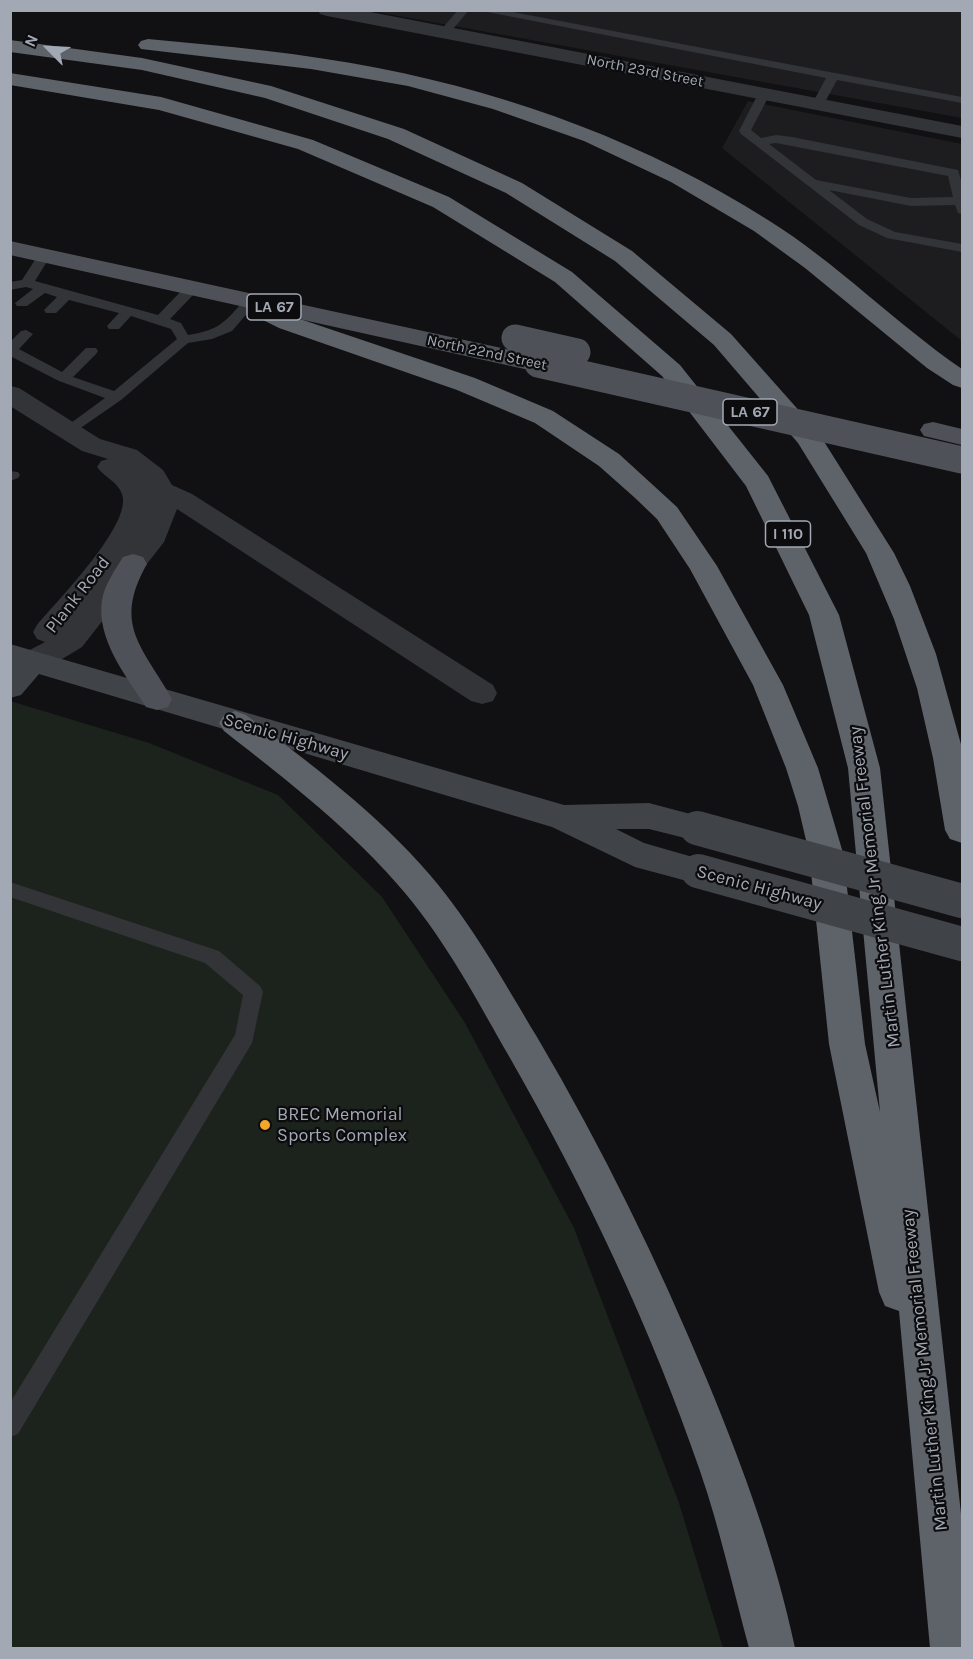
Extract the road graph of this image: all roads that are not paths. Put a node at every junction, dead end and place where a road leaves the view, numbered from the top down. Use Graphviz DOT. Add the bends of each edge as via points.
graph roads {
  1 [pos="327,10"];
  2 [pos="464,10"];
  3 [pos="482,10"];
  4 [pos="10,33"];
  5 [pos="444,33"];
  6 [pos="10,46"];
  7 [pos="833,76"];
  8 [pos="10,79"];
  9 [pos="764,94"];
  10 [pos="963,99"];
  11 [pos="818,104"];
  12 [pos="963,132"];
  13 [pos="759,142"];
  14 [pos="812,183"];
  15 [pos="962,205"];
  16 [pos="10,227"];
  17 [pos="10,248"];
  18 [pos="963,248"];
  19 [pos="45,255"];
  20 [pos="27,282"];
  21 [pos="10,286"];
  22 [pos="44,288"];
  23 [pos="192,288"];
  24 [pos="67,295"];
  25 [pos="22,303"];
  26 [pos="256,303"];
  27 [pos="51,310"];
  28 [pos="128,311"];
  29 [pos="161,320"];
  30 [pos="114,326"];
  31 [pos="26,334"];
  32 [pos="184,340"];
  33 [pos="11,350"];
  34 [pos="91,351"];
  35 [pos="64,378"];
  36 [pos="963,381"];
  37 [pos="10,394"];
  38 [pos="116,397"];
  39 [pos="963,437"];
  40 [pos="80,438"];
  41 [pos="963,460"];
  42 [pos="111,467"];
  43 [pos="164,493"];
  44 [pos="133,564"];
  45 [pos="22,659"];
  46 [pos="10,687"];
  47 [pos="482,693"];
  48 [pos="157,699"];
  49 [pos="235,723"];
  50 [pos="562,817"];
  51 [pos="963,830"];
  52 [pos="10,889"];
  53 [pos="963,901"];
  54 [pos="963,944"];
  55 [pos="10,1426"];
  56 [pos="933,1455"];
  57 [pos="772,1648"];
  58 [pos="953,1648"];
  1 -- 5 [label="street, North 23rd Street"];
  2 -- 5 [label="lane"];
  3 -- 7 [label="lane"];
  4 -- 36 [label="highway" via="343,67 436,86 538,117 646,161 738,211 804,255 920,352"];
  5 -- 9 [label="street, North 23rd Street"];
  6 -- 51 [label="highway" via="127,61 231,82 318,106 420,142 478,169 576,224 690,308 727,342 788,411 847,494 881,555 932,684"];
  7 -- 10 [label="lane"];
  7 -- 11 [label="lane"];
  8 -- 56 [label="highway, Martin Luther King Jr Memorial Freeway / I 110" via="137,98 240,122 358,163 458,209 548,264 607,311 685,387 746,464 784,525 815,592 857,726"];
  9 -- 11 [label="street, North 23rd Street"];
  9 -- 13 [label="lane" via="745,131"];
  11 -- 12 [label="street, North 23rd Street"];
  13 -- 14 [label="lane"];
  13 -- 15 [label="lane" via="792,141 954,173"];
  14 -- 15 [label="lane" via="911,202"];
  14 -- 18 [label="lane" via="863,222 892,235"];
  16 -- 39 [label="main road, North 22nd Street / LA 67, bridge"];
  17 -- 19 [label="main road, North 22nd Street / LA 67"];
  19 -- 20 [label="lane"];
  19 -- 23 [label="main road, North 22nd Street / LA 67"];
  20 -- 21 [label="lane"];
  20 -- 22 [label="lane"];
  22 -- 24 [label="lane"];
  22 -- 25 [label="lane"];
  23 -- 26 [label="main road, North 22nd Street / LA 67"];
  23 -- 29 [label="lane"];
  24 -- 27 [label="lane"];
  24 -- 28 [label="lane"];
  26 -- 32 [label="lane" via="228,328"];
  26 -- 41 [label="main road, North 22nd Street / LA 67, bridge"];
  26 -- 56 [label="highway" via="288,323 500,397 568,431 609,460 667,513 703,566 768,685 802,768 826,853 847,1044"];
  28 -- 29 [label="lane"];
  28 -- 30 [label="lane"];
  29 -- 32 [label="lane" via="176,326"];
  31 -- 33 [label="lane"];
  32 -- 38 [label="lane"];
  33 -- 35 [label="lane"];
  34 -- 35 [label="lane"];
  35 -- 38 [label="lane"];
  37 -- 40 [label="street, Plank Road"];
  38 -- 40 [label="lane"];
  40 -- 42 [label="street, Plank Road"];
  40 -- 43 [label="street, Plank Road" via="127,456 153,476"];
  42 -- 43 [label="street, Plank Road"];
  42 -- 45 [label="street, Plank Road" via="136,492 134,520 47,633"];
  43 -- 44 [label="street, Plank Road" via="165,504 154,535"];
  43 -- 47 [label="street, Plank Road" via="182,500"];
  44 -- 45 [label="street, Plank Road" via="71,640"];
  44 -- 48 [label="main road" via="121,585 116,615 125,645"];
  45 -- 46 [label="street"];
  45 -- 48 [label="street, Scenic Highway"];
  48 -- 49 [label="street, Scenic Highway"];
  49 -- 50 [label="street, Scenic Highway"];
  49 -- 57 [label="highway" via="349,812 417,883 447,921 533,1063 590,1164 673,1348 728,1489"];
  50 -- 53 [label="street, Scenic Highway, bridge" via="649,816"];
  50 -- 54 [label="street, Scenic Highway, bridge" via="635,854"];
  52 -- 55 [label="lane" via="212,957 254,993 245,1037"];
  56 -- 58 [label="highway, Martin Luther King Jr Memorial Freeway / I 110"];
}
